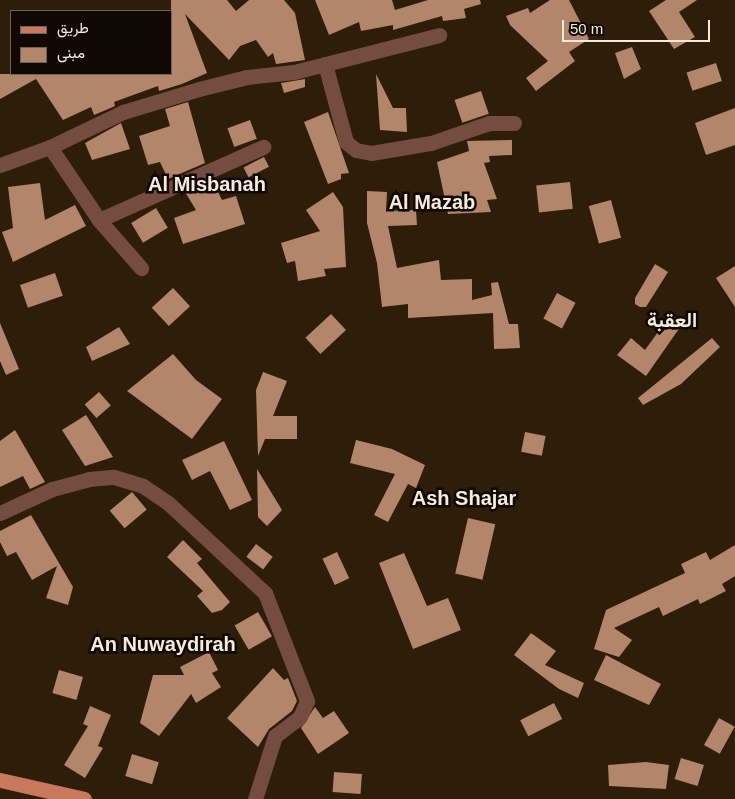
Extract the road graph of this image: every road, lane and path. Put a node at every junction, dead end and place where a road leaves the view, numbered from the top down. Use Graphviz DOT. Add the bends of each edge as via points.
graph roads {
  1 [pos="439,35"];
  2 [pos="325,64"];
  3 [pos="514,123"];
  4 [pos="50,147"];
  5 [pos="263,147"];
  6 [pos="0,165"];
  7 [pos="99,220"];
  8 [pos="141,268"];
  9 [pos="0,512"];
  10 [pos="0,780"];
  11 [pos="84,799"];
  12 [pos="256,799"];
  1 -- 2 [label="street"];
  2 -- 3 [label="street" via="346,142 356,150 371,153 422,144 490,123"];
  2 -- 4 [label="street" via="247,77 140,107"];
  4 -- 6 [label="street"];
  4 -- 7 [label="street"];
  5 -- 7 [label="street"];
  7 -- 8 [label="street"];
  9 -- 12 [label="street" via="52,489 89,479 114,477 143,486 181,515 265,593 307,701 300,717 274,736"];
  10 -- 11 [label="main road"];
}
